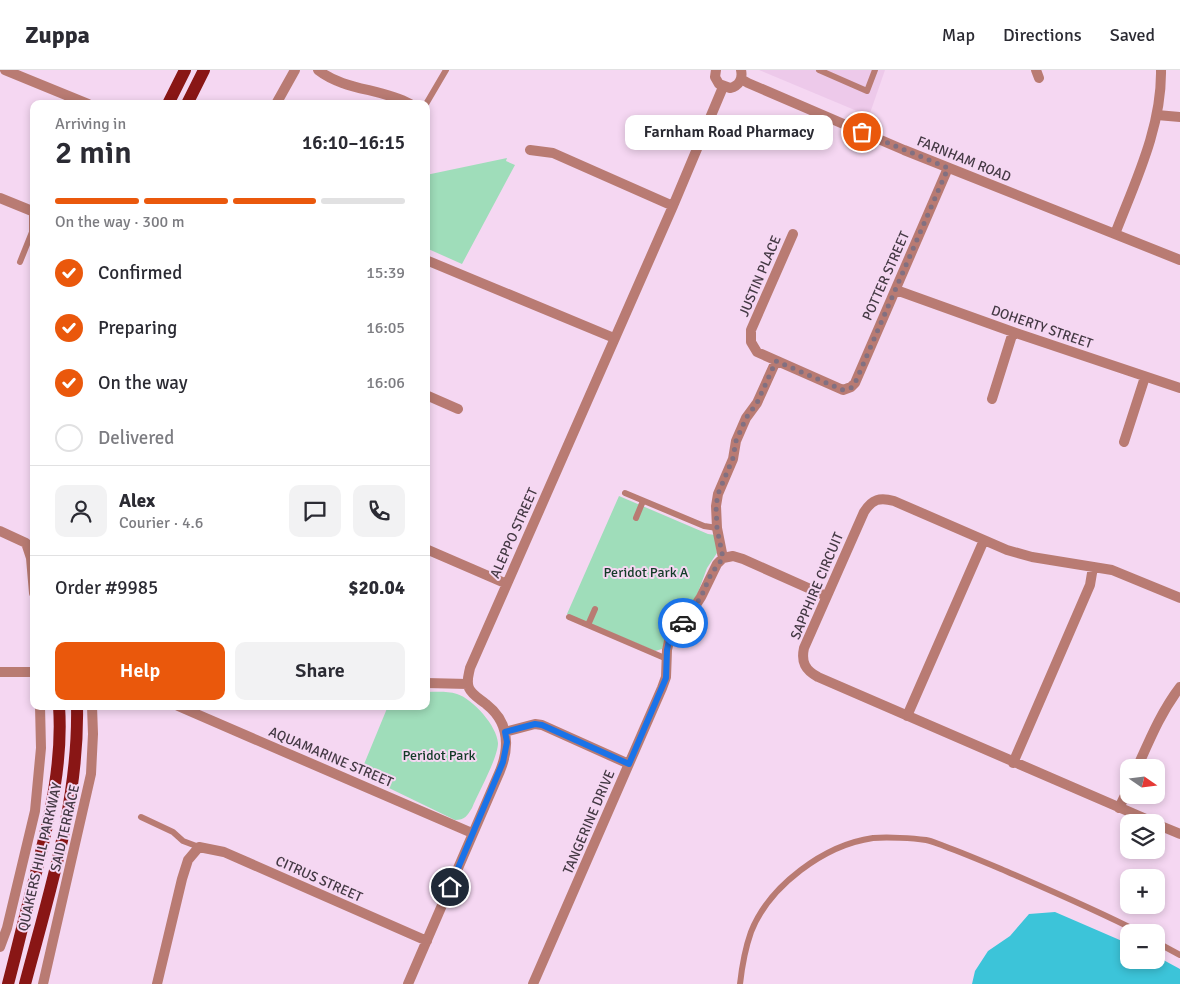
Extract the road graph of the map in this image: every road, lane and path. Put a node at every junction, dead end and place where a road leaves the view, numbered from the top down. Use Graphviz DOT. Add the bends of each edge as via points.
graph roads {
  1 [pos="5,70"];
  2 [pos="185,70"];
  3 [pos="204,70"];
  4 [pos="295,70"];
  5 [pos="318,70"];
  6 [pos="446,70"];
  7 [pos="716,70"];
  8 [pos="819,70"];
  9 [pos="875,70"];
  10 [pos="1161,70"];
  11 [pos="741,74"];
  12 [pos="722,87"];
  13 [pos="78,100"];
  14 [pos="170,100"];
  15 [pos="189,100"];
  16 [pos="278,100"];
  17 [pos="401,100"];
  18 [pos="428,100"];
  19 [pos="1157,115"];
  20 [pos="1180,117"];
  21 [pos="530,150"];
  22 [pos="948,168"];
  23 [pos="0,198"];
  24 [pos="673,206"];
  25 [pos="30,210"];
  26 [pos="793,234"];
  27 [pos="1115,234"];
  28 [pos="30,237"];
  29 [pos="1180,260"];
  30 [pos="20,262"];
  31 [pos="430,262"];
  32 [pos="896,290"];
  33 [pos="1013,332"];
  34 [pos="614,338"];
  35 [pos="776,361"];
  36 [pos="1145,377"];
  37 [pos="1180,388"];
  38 [pos="843,390"];
  39 [pos="430,397"];
  40 [pos="992,399"];
  41 [pos="458,409"];
  42 [pos="1124,442"];
  43 [pos="625,493"];
  44 [pos="643,501"];
  45 [pos="636,518"];
  46 [pos="717,528"];
  47 [pos="0,531"];
  48 [pos="984,540"];
  49 [pos="430,550"];
  50 [pos="30,553"];
  51 [pos="723,558"];
  52 [pos="1093,567"];
  53 [pos="507,584"];
  54 [pos="826,596"];
  55 [pos="1180,598"];
  56 [pos="595,609"];
  57 [pos="568,617"];
  58 [pos="588,625"];
  59 [pos="667,659"];
  60 [pos="0,672"];
  61 [pos="30,672"];
  62 [pos="430,683"];
  63 [pos="468,684"];
  64 [pos="1180,688"];
  65 [pos="40,710"];
  66 [pos="59,710"];
  67 [pos="77,710"];
  68 [pos="92,710"];
  69 [pos="187,710"];
  70 [pos="907,716"];
  71 [pos="505,732"];
  72 [pos="1141,759"];
  73 [pos="1013,763"];
  74 [pos="629,764"];
  75 [pos="1121,804"];
  76 [pos="1119,808"];
  77 [pos="1133,814"];
  78 [pos="141,817"];
  79 [pos="1165,827"];
  80 [pos="472,833"];
  81 [pos="1180,834"];
  82 [pos="199,847"];
  83 [pos="1124,924"];
  84 [pos="427,941"];
  85 [pos="0,947"];
  86 [pos="1165,947"];
  87 [pos="1180,955"];
  88 [pos="8,984"];
  89 [pos="25,984"];
  90 [pos="42,984"];
  91 [pos="157,984"];
  92 [pos="408,984"];
  93 [pos="533,984"];
  94 [pos="740,984"];
  1 -- 13 [label="street"];
  2 -- 14 [label="main road"];
  3 -- 15 [label="main road"];
  4 -- 16 [label="street"];
  5 -- 17 [label="street" via="340,83"];
  6 -- 18 [label="lane"];
  7 -- 12 [label="street" via="717,81"];
  8 -- 9 [label="lane" via="867,91"];
  10 -- 19 [label="street"];
  11 -- 12 [label="street" via="734,87"];
  11 -- 22 [label="street, FARNHAM ROAD" via="757,87"];
  12 -- 24 [label="street, ALEPPO STREET"];
  19 -- 20 [label="street"];
  19 -- 27 [label="street"];
  21 -- 24 [label="street" via="553,153"];
  22 -- 27 [label="street, FARNHAM ROAD"];
  22 -- 32 [label="street, POTTER STREET"];
  23 -- 25 [label="street"];
  24 -- 34 [label="street, ALEPPO STREET"];
  26 -- 35 [label="street, JUSTIN PLACE" via="752,330 751,342 757,352"];
  27 -- 29 [label="street, FARNHAM ROAD"];
  28 -- 30 [label="lane"];
  31 -- 34 [label="street"];
  32 -- 33 [label="street, DOHERTY STREET"];
  32 -- 38 [label="street, POTTER STREET" via="855,383"];
  33 -- 36 [label="street, DOHERTY STREET"];
  33 -- 40 [label="street"];
  34 -- 53 [label="street, ALEPPO STREET"];
  35 -- 38 [label="street, JUSTIN PLACE"];
  35 -- 46 [label="street" via="736,441 733,458 718,494"];
  36 -- 37 [label="street, DOHERTY STREET"];
  36 -- 42 [label="street"];
  39 -- 41 [label="street"];
  43 -- 44 [label="lane"];
  44 -- 45 [label="lane"];
  44 -- 46 [label="lane" via="704,526"];
  46 -- 51 [label="street"];
  47 -- 50 [label="street" via="26,543"];
  48 -- 52 [label="street, SAPPHIRE CIRCUIT" via="1020,554"];
  48 -- 54 [label="street, SAPPHIRE CIRCUIT" via="894,502 876,499 864,512"];
  48 -- 70 [label="street"];
  49 -- 53 [label="street"];
  51 -- 54 [label="street" via="743,559"];
  51 -- 59 [label="street, TANGERINE DRIVE" via="692,612 669,641"];
  52 -- 55 [label="street, SAPPHIRE CIRCUIT" via="1126,574"];
  52 -- 73 [label="street" via="1090,585"];
  53 -- 63 [label="street, ALEPPO STREET" via="470,668"];
  54 -- 70 [label="street, SAPPHIRE CIRCUIT" via="804,648 804,665 818,677"];
  56 -- 58 [label="lane"];
  57 -- 58 [label="lane"];
  58 -- 59 [label="lane"];
  59 -- 74 [label="street, TANGERINE DRIVE" via="666,678"];
  60 -- 61 [label="street"];
  62 -- 63 [label="street"];
  63 -- 71 [label="street" via="472,693 494,711"];
  64 -- 72 [label="street" via="1157,722"];
  65 -- 85 [label="street" via="41,748 35,810"];
  66 -- 88 [label="main road, QUAKERS HILL PARKWAY" via="59,753 49,820"];
  67 -- 89 [label="main road, QUAKERS HILL PARKWAY" via="70,807"];
  68 -- 90 [label="street, SAID TERRACE" via="91,774"];
  69 -- 80 [label="street, AQUAMARINE STREET"];
  70 -- 73 [label="street, SAPPHIRE CIRCUIT"];
  71 -- 74 [label="street" via="542,725"];
  71 -- 80 [label="street" via="507,742 503,762"];
  73 -- 76 [label="street, SAPPHIRE CIRCUIT"];
  74 -- 93 [label="street, TANGERINE DRIVE"];
  75 -- 76 [label="street"];
  76 -- 77 [label="street, SAPPHIRE CIRCUIT"];
  78 -- 82 [label="lane"];
  79 -- 81 [label="street, SAPPHIRE CIRCUIT"];
  80 -- 84 [label="street"];
  82 -- 84 [label="street, CITRUS STREET" via="224,852"];
  82 -- 91 [label="street" via="186,866"];
  83 -- 94 [label="lane" via="927,840 874,838 818,858 780,889 752,930"];
  84 -- 92 [label="street"];
  86 -- 87 [label="lane"];
}
